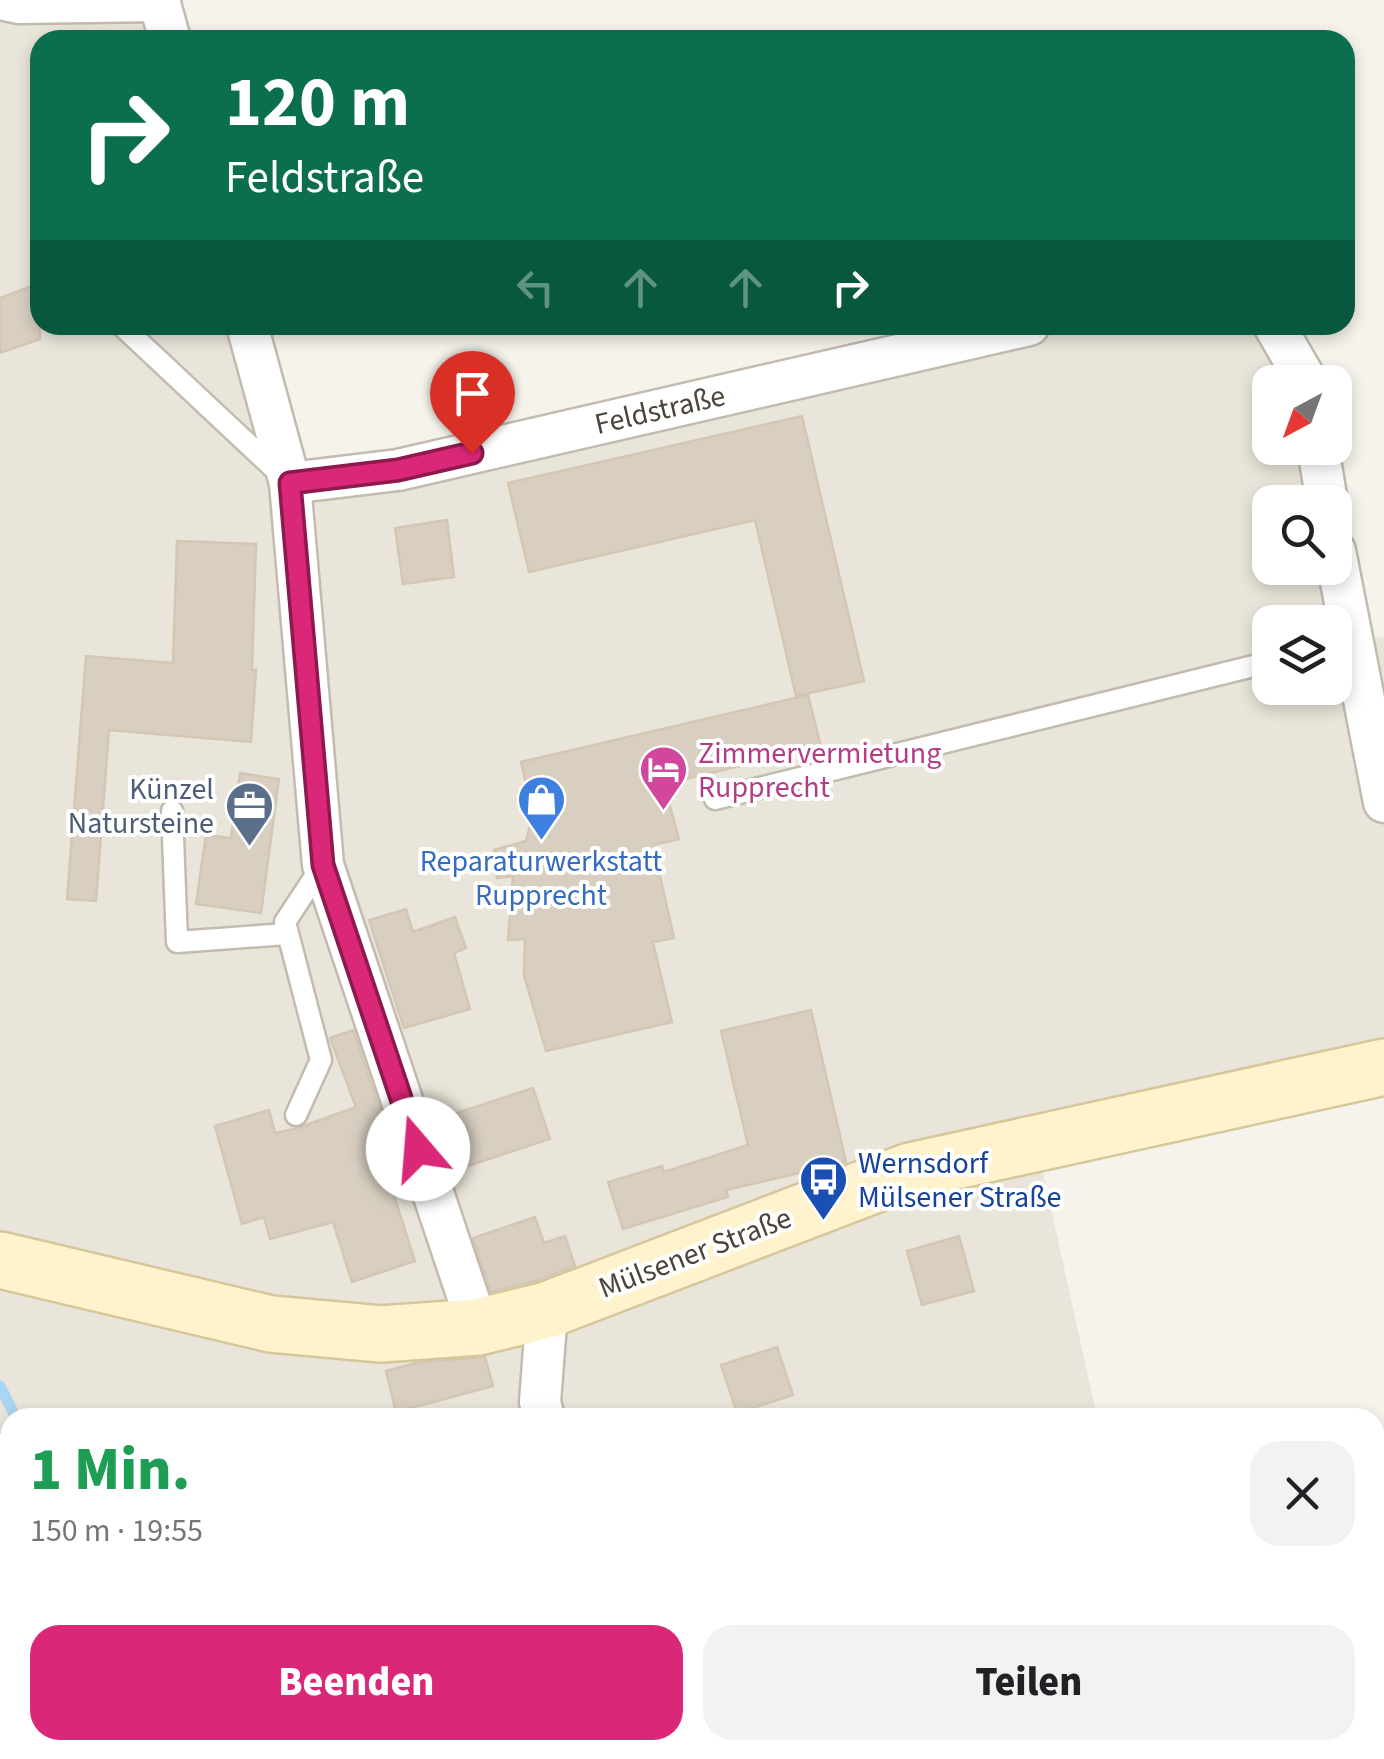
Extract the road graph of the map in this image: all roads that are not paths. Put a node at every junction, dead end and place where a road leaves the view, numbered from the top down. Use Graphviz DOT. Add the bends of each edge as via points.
graph roads {
  1 [pos="6,0"];
  2 [pos="159,1"];
  3 [pos="167,30"];
  4 [pos="132,335"];
  5 [pos="250,335"];
  6 [pos="985,335"];
  7 [pos="1280,335"];
  8 [pos="1296,365"];
  9 [pos="290,483"];
  10 [pos="1252,666"];
  11 [pos="1352,679"];
  12 [pos="715,798"];
  13 [pos="1384,802"];
  14 [pos="172,811"];
  15 [pos="323,865"];
  16 [pos="287,934"];
  17 [pos="1384,1068"];
  18 [pos="296,1115"];
  19 [pos="0,1260"];
  20 [pos="546,1310"];
  21 [pos="478,1326"];
  22 [pos="542,1408"];
  1 -- 2 [label="street"];
  2 -- 3 [label="street"];
  4 -- 9 [label="lane"];
  5 -- 9 [label="street"];
  6 -- 9 [label="street, Feldstraße" via="398,470"];
  7 -- 8 [label="street"];
  9 -- 15 [label="street"];
  10 -- 12 [label="lane"];
  11 -- 13 [label="street"];
  14 -- 16 [label="lane" via="177,942"];
  15 -- 16 [label="lane" via="284,922"];
  15 -- 21 [label="street"];
  16 -- 18 [label="lane" via="320,1060"];
  17 -- 20 [label="street, Mülsener Straße" via="910,1171"];
  19 -- 21 [label="street, Mülsener Straße" via="271,1324 381,1334"];
  20 -- 21 [label="street, Mülsener Straße"];
  20 -- 22 [label="street"];
}
